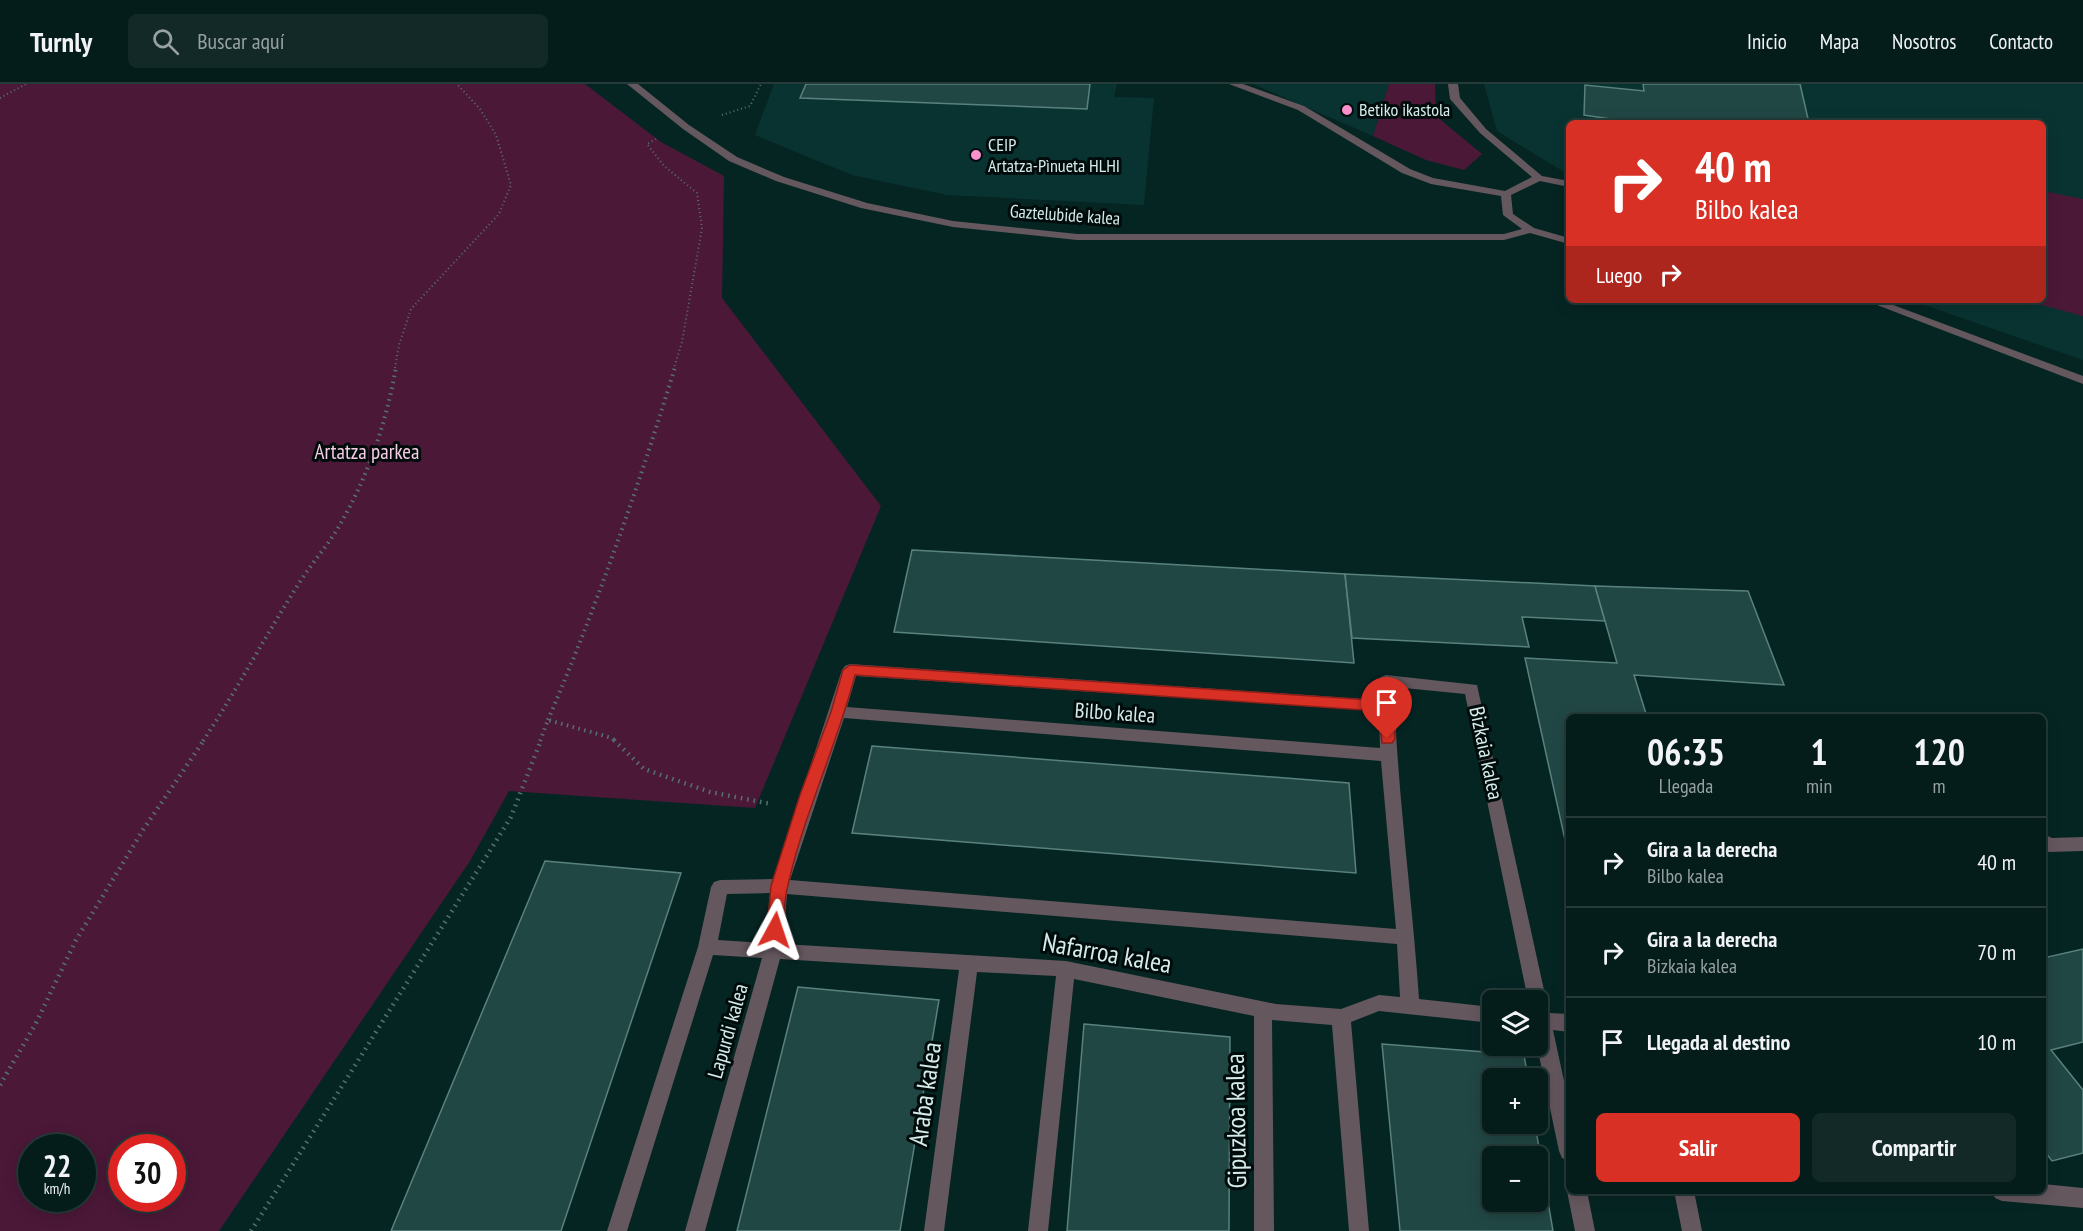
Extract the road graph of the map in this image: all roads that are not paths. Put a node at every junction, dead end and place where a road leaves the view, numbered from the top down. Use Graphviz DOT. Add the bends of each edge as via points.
graph roads {
  1 [pos="632,84"];
  2 [pos="1234,84"];
  3 [pos="1453,84"];
  4 [pos="1539,178"];
  5 [pos="1566,183"];
  6 [pos="1506,194"];
  7 [pos="1530,230"];
  8 [pos="1566,240"];
  9 [pos="1878,303"];
  10 [pos="2083,380"];
  11 [pos="850,670"];
  12 [pos="1386,706"];
  13 [pos="838,712"];
  14 [pos="1388,755"];
  15 [pos="2046,842"];
  16 [pos="2083,844"];
  17 [pos="779,886"];
  18 [pos="720,887"];
  19 [pos="1405,938"];
  20 [pos="707,947"];
  21 [pos="773,952"];
  22 [pos="969,963"];
  23 [pos="1066,969"];
  24 [pos="1535,990"];
  25 [pos="1410,1007"];
  26 [pos="1263,1010"];
  27 [pos="1482,1014"];
  28 [pos="1341,1017"];
  29 [pos="1548,1021"];
  30 [pos="1566,1023"];
  31 [pos="1548,1053"];
  32 [pos="1566,1137"];
  33 [pos="1578,1194"];
  34 [pos="1685,1194"];
  35 [pos="2037,1194"];
  36 [pos="2083,1198"];
  37 [pos="617,1231"];
  38 [pos="695,1231"];
  39 [pos="934,1231"];
  40 [pos="1038,1231"];
  41 [pos="1264,1231"];
  42 [pos="1359,1231"];
  43 [pos="1585,1231"];
  44 [pos="1692,1231"];
  1 -- 7 [label="street, Gaztelubide kalea" via="733,159 780,179 865,206 953,224 1077,237 1504,237"];
  2 -- 6 [label="street" via="1301,108 1407,171 1431,181"];
  3 -- 4 [label="street" via="1455,99 1483,131"];
  4 -- 5 [label="street"];
  4 -- 6 [label="street"];
  6 -- 7 [label="street" via="1508,215"];
  7 -- 8 [label="street"];
  9 -- 10 [label="street"];
  11 -- 12 [label="street, Bilbo kalea"];
  11 -- 13 [label="street, Lapurdi kalea"];
  12 -- 14 [label="street, Bizkaia kalea"];
  12 -- 24 [label="street, Bizkaia kalea" via="1386,681 1472,689"];
  13 -- 14 [label="street, Bilbo kalea"];
  13 -- 17 [label="street, Lapurdi kalea"];
  14 -- 19 [label="street, Bizkaia kalea"];
  15 -- 16 [label="street"];
  17 -- 18 [label="street, Nafarroa kalea"];
  17 -- 19 [label="street, Nafarroa kalea"];
  17 -- 21 [label="street, Lapurdi kalea"];
  18 -- 20 [label="street, Lapurdi kalea"];
  19 -- 25 [label="street, Bizkaia kalea"];
  20 -- 21 [label="street, Nafarroa kalea"];
  20 -- 37 [label="street, Lapurdi kalea"];
  21 -- 22 [label="street, Nafarroa kalea"];
  21 -- 38 [label="street, Lapurdi kalea"];
  22 -- 23 [label="street, Nafarroa kalea"];
  22 -- 39 [label="street, Araba kalea"];
  23 -- 26 [label="street, Nafarroa kalea"];
  23 -- 40 [label="street"];
  25 -- 27 [label="street, Nafarroa kalea"];
  25 -- 28 [label="street, Nafarroa kalea" via="1379,1003"];
  26 -- 28 [label="street, Nafarroa kalea"];
  26 -- 41 [label="street, Gipuzkoa kalea"];
  28 -- 42 [label="street"];
  29 -- 30 [label="street"];
  31 -- 32 [label="street, Bizkaia kalea"];
  33 -- 43 [label="street"];
  34 -- 44 [label="street"];
  35 -- 36 [label="street"];
}
